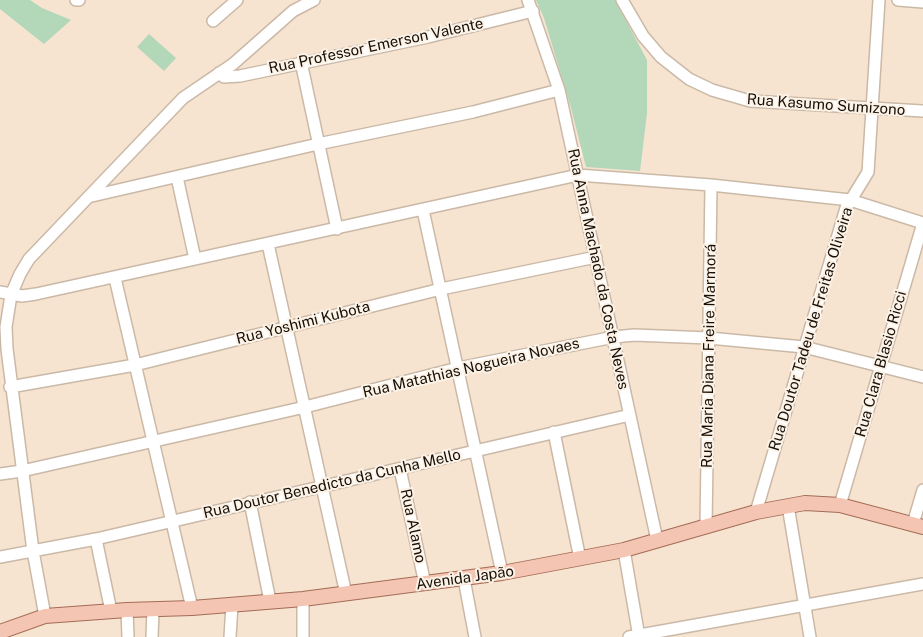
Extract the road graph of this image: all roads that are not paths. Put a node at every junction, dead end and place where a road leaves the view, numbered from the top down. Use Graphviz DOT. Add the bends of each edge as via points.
graph roads {
  1 [pos="237,0"];
  2 [pos="622,0"];
  3 [pos="879,0"];
  4 [pos="898,0"];
  5 [pos="306,1"];
  6 [pos="917,1"];
  7 [pos="530,5"];
  8 [pos="213,21"];
  9 [pos="301,62"];
  10 [pos="219,73"];
  11 [pos="559,90"];
  12 [pos="873,108"];
  13 [pos="923,111"];
  14 [pos="318,144"];
  15 [pos="578,175"];
  16 [pos="177,177"];
  17 [pos="711,185"];
  18 [pos="92,196"];
  19 [pos="850,200"];
  20 [pos="423,210"];
  21 [pos="923,223"];
  22 [pos="337,229"];
  23 [pos="268,244"];
  24 [pos="596,257"];
  25 [pos="195,260"];
  26 [pos="115,278"];
  27 [pos="441,289"];
  28 [pos="6,293"];
  29 [pos="3,327"];
  30 [pos="287,327"];
  31 [pos="614,337"];
  32 [pos="709,338"];
  33 [pos="804,347"];
  34 [pos="135,365"];
  35 [pos="880,365"];
  36 [pos="458,368"];
  37 [pos="923,377"];
  38 [pos="7,395"];
  39 [pos="305,407"];
  40 [pos="630,415"];
  41 [pos="554,432"];
  42 [pos="153,441"];
  43 [pos="475,451"];
  44 [pos="400,469"];
  45 [pos="22,471"];
  46 [pos="0,474"];
  47 [pos="323,486"];
  48 [pos="923,490"];
  49 [pos="250,502"];
  50 [pos="840,505"];
  51 [pos="788,506"];
  52 [pos="756,512"];
  53 [pos="174,521"];
  54 [pos="918,525"];
  55 [pos="706,527"];
  56 [pos="96,539"];
  57 [pos="657,540"];
  58 [pos="624,550"];
  59 [pos="33,551"];
  60 [pos="0,557"];
  61 [pos="580,559"];
  62 [pos="502,573"];
  63 [pos="464,578"];
  64 [pos="425,584"];
  65 [pos="923,584"];
  66 [pos="346,594"];
  67 [pos="303,599"];
  68 [pos="270,600"];
  69 [pos="232,605"];
  70 [pos="805,606"];
  71 [pos="192,608"];
  72 [pos="127,610"];
  73 [pos="153,610"];
  74 [pos="112,611"];
  75 [pos="45,616"];
  76 [pos="0,632"];
  77 [pos="636,636"];
  78 [pos="128,637"];
  79 [pos="152,637"];
  80 [pos="230,637"];
  81 [pos="303,637"];
  82 [pos="475,637"];
  83 [pos="810,637"];
  1 -- 8 [label="street"];
  2 -- 12 [label="street, Rua Kasumo Sumizono" via="643,36 660,56 690,79 712,90 750,101"];
  3 -- 12 [label="street, Rua Doutor Tadeu de Freitas Oliveira"];
  4 -- 6 [label="street"];
  5 -- 10 [label="street"];
  7 -- 9 [label="street, Rua Professor Emerson Valente" via="428,37"];
  7 -- 11 [label="street, Rua Anna Machado da Costa Neves"];
  9 -- 10 [label="street, Rua Professor Emerson Valente" via="240,76 224,77"];
  9 -- 14 [label="street"];
  10 -- 18 [label="street" via="183,98"];
  11 -- 14 [label="street" via="473,112"];
  11 -- 15 [label="street, Rua Anna Machado da Costa Neves"];
  12 -- 13 [label="street, Rua Kasumo Sumizono"];
  12 -- 19 [label="street, Rua Doutor Tadeu de Freitas Oliveira" via="868,172"];
  14 -- 16 [label="street"];
  14 -- 22 [label="street"];
  15 -- 17 [label="street"];
  15 -- 20 [label="street"];
  15 -- 24 [label="street, Rua Anna Machado da Costa Neves"];
  16 -- 18 [label="street"];
  16 -- 25 [label="street"];
  17 -- 19 [label="street"];
  17 -- 32 [label="street, Rua Maria Diana Freire Marmorá"];
  18 -- 28 [label="street" via="29,259"];
  19 -- 21 [label="street"];
  19 -- 33 [label="street, Rua Doutor Tadeu de Freitas Oliveira"];
  20 -- 22 [label="street"];
  20 -- 27 [label="street"];
  21 -- 35 [label="street, Rua Clara Blasio Ricci"];
  22 -- 23 [label="street"];
  23 -- 25 [label="street"];
  23 -- 30 [label="street"];
  24 -- 27 [label="street, Rua Yoshimi Kubota"];
  24 -- 31 [label="street, Rua Anna Machado da Costa Neves"];
  25 -- 26 [label="street"];
  26 -- 28 [label="street" via="22,296"];
  26 -- 34 [label="street"];
  27 -- 30 [label="street, Rua Yoshimi Kubota"];
  27 -- 36 [label="street"];
  28 -- 29 [label="street"];
  29 -- 38 [label="street"];
  30 -- 34 [label="street, Rua Yoshimi Kubota"];
  30 -- 39 [label="street"];
  31 -- 32 [label="street, Rua Matathias Nogueira Novaes"];
  31 -- 36 [label="street, Rua Matathias Nogueira Novaes"];
  31 -- 40 [label="street, Rua Anna Machado da Costa Neves"];
  32 -- 33 [label="street, Rua Matathias Nogueira Novaes"];
  32 -- 55 [label="street, Rua Maria Diana Freire Marmorá"];
  33 -- 35 [label="street, Rua Matathias Nogueira Novaes"];
  33 -- 52 [label="street, Rua Doutor Tadeu de Freitas Oliveira"];
  34 -- 38 [label="street, Rua Yoshimi Kubota"];
  34 -- 42 [label="street"];
  35 -- 37 [label="street, Rua Matathias Nogueira Novaes"];
  35 -- 50 [label="street, Rua Clara Blasio Ricci"];
  36 -- 39 [label="street, Rua Matathias Nogueira Novaes"];
  36 -- 43 [label="street"];
  38 -- 45 [label="street"];
  39 -- 42 [label="street, Rua Matathias Nogueira Novaes"];
  39 -- 47 [label="street"];
  40 -- 41 [label="street, Rua Doutor Benedicto da Cunha Mello"];
  40 -- 57 [label="street, Rua Anna Machado da Costa Neves"];
  41 -- 43 [label="street, Rua Doutor Benedicto da Cunha Mello"];
  41 -- 61 [label="street"];
  42 -- 45 [label="street, Rua Matathias Nogueira Novaes"];
  42 -- 53 [label="street"];
  43 -- 44 [label="street, Rua Doutor Benedicto da Cunha Mello"];
  43 -- 62 [label="street"];
  44 -- 47 [label="street, Rua Doutor Benedicto da Cunha Mello"];
  44 -- 64 [label="street, Rua Alamo"];
  45 -- 46 [label="street, Rua Matathias Nogueira Novaes"];
  45 -- 59 [label="street"];
  47 -- 49 [label="street, Rua Doutor Benedicto da Cunha Mello"];
  47 -- 66 [label="street"];
  48 -- 54 [label="street"];
  49 -- 53 [label="street, Rua Doutor Benedicto da Cunha Mello"];
  49 -- 68 [label="street"];
  50 -- 51 [label="main road, Avenida Japão" via="805,503"];
  50 -- 54 [label="main road, Avenida Japão"];
  51 -- 52 [label="main road, Avenida Japão"];
  51 -- 70 [label="street"];
  52 -- 55 [label="main road, Avenida Japão"];
  53 -- 56 [label="street, Rua Doutor Benedicto da Cunha Mello"];
  53 -- 71 [label="street"];
  55 -- 57 [label="main road, Avenida Japão"];
  56 -- 59 [label="street, Rua Doutor Benedicto da Cunha Mello"];
  56 -- 74 [label="street"];
  57 -- 58 [label="main road, Avenida Japão"];
  58 -- 61 [label="main road, Avenida Japão"];
  58 -- 77 [label="street"];
  59 -- 60 [label="street, Rua Doutor Benedicto da Cunha Mello"];
  59 -- 75 [label="street"];
  61 -- 62 [label="main road, Avenida Japão"];
  62 -- 63 [label="main road, Avenida Japão"];
  63 -- 64 [label="main road, Avenida Japão"];
  63 -- 82 [label="street"];
  64 -- 66 [label="main road, Avenida Japão"];
  65 -- 70 [label="street"];
  66 -- 67 [label="main road, Avenida Japão"];
  67 -- 68 [label="main road, Avenida Japão"];
  67 -- 81 [label="street"];
  68 -- 69 [label="main road, Avenida Japão"];
  69 -- 71 [label="main road, Avenida Japão"];
  69 -- 80 [label="street"];
  70 -- 77 [label="street"];
  70 -- 83 [label="street"];
  71 -- 73 [label="main road, Avenida Japão"];
  72 -- 73 [label="main road, Avenida Japão"];
  72 -- 74 [label="main road, Avenida Japão"];
  72 -- 78 [label="street"];
  73 -- 79 [label="street"];
  74 -- 75 [label="main road, Avenida Japão"];
  75 -- 76 [label="main road, Avenida Japão"];
}
